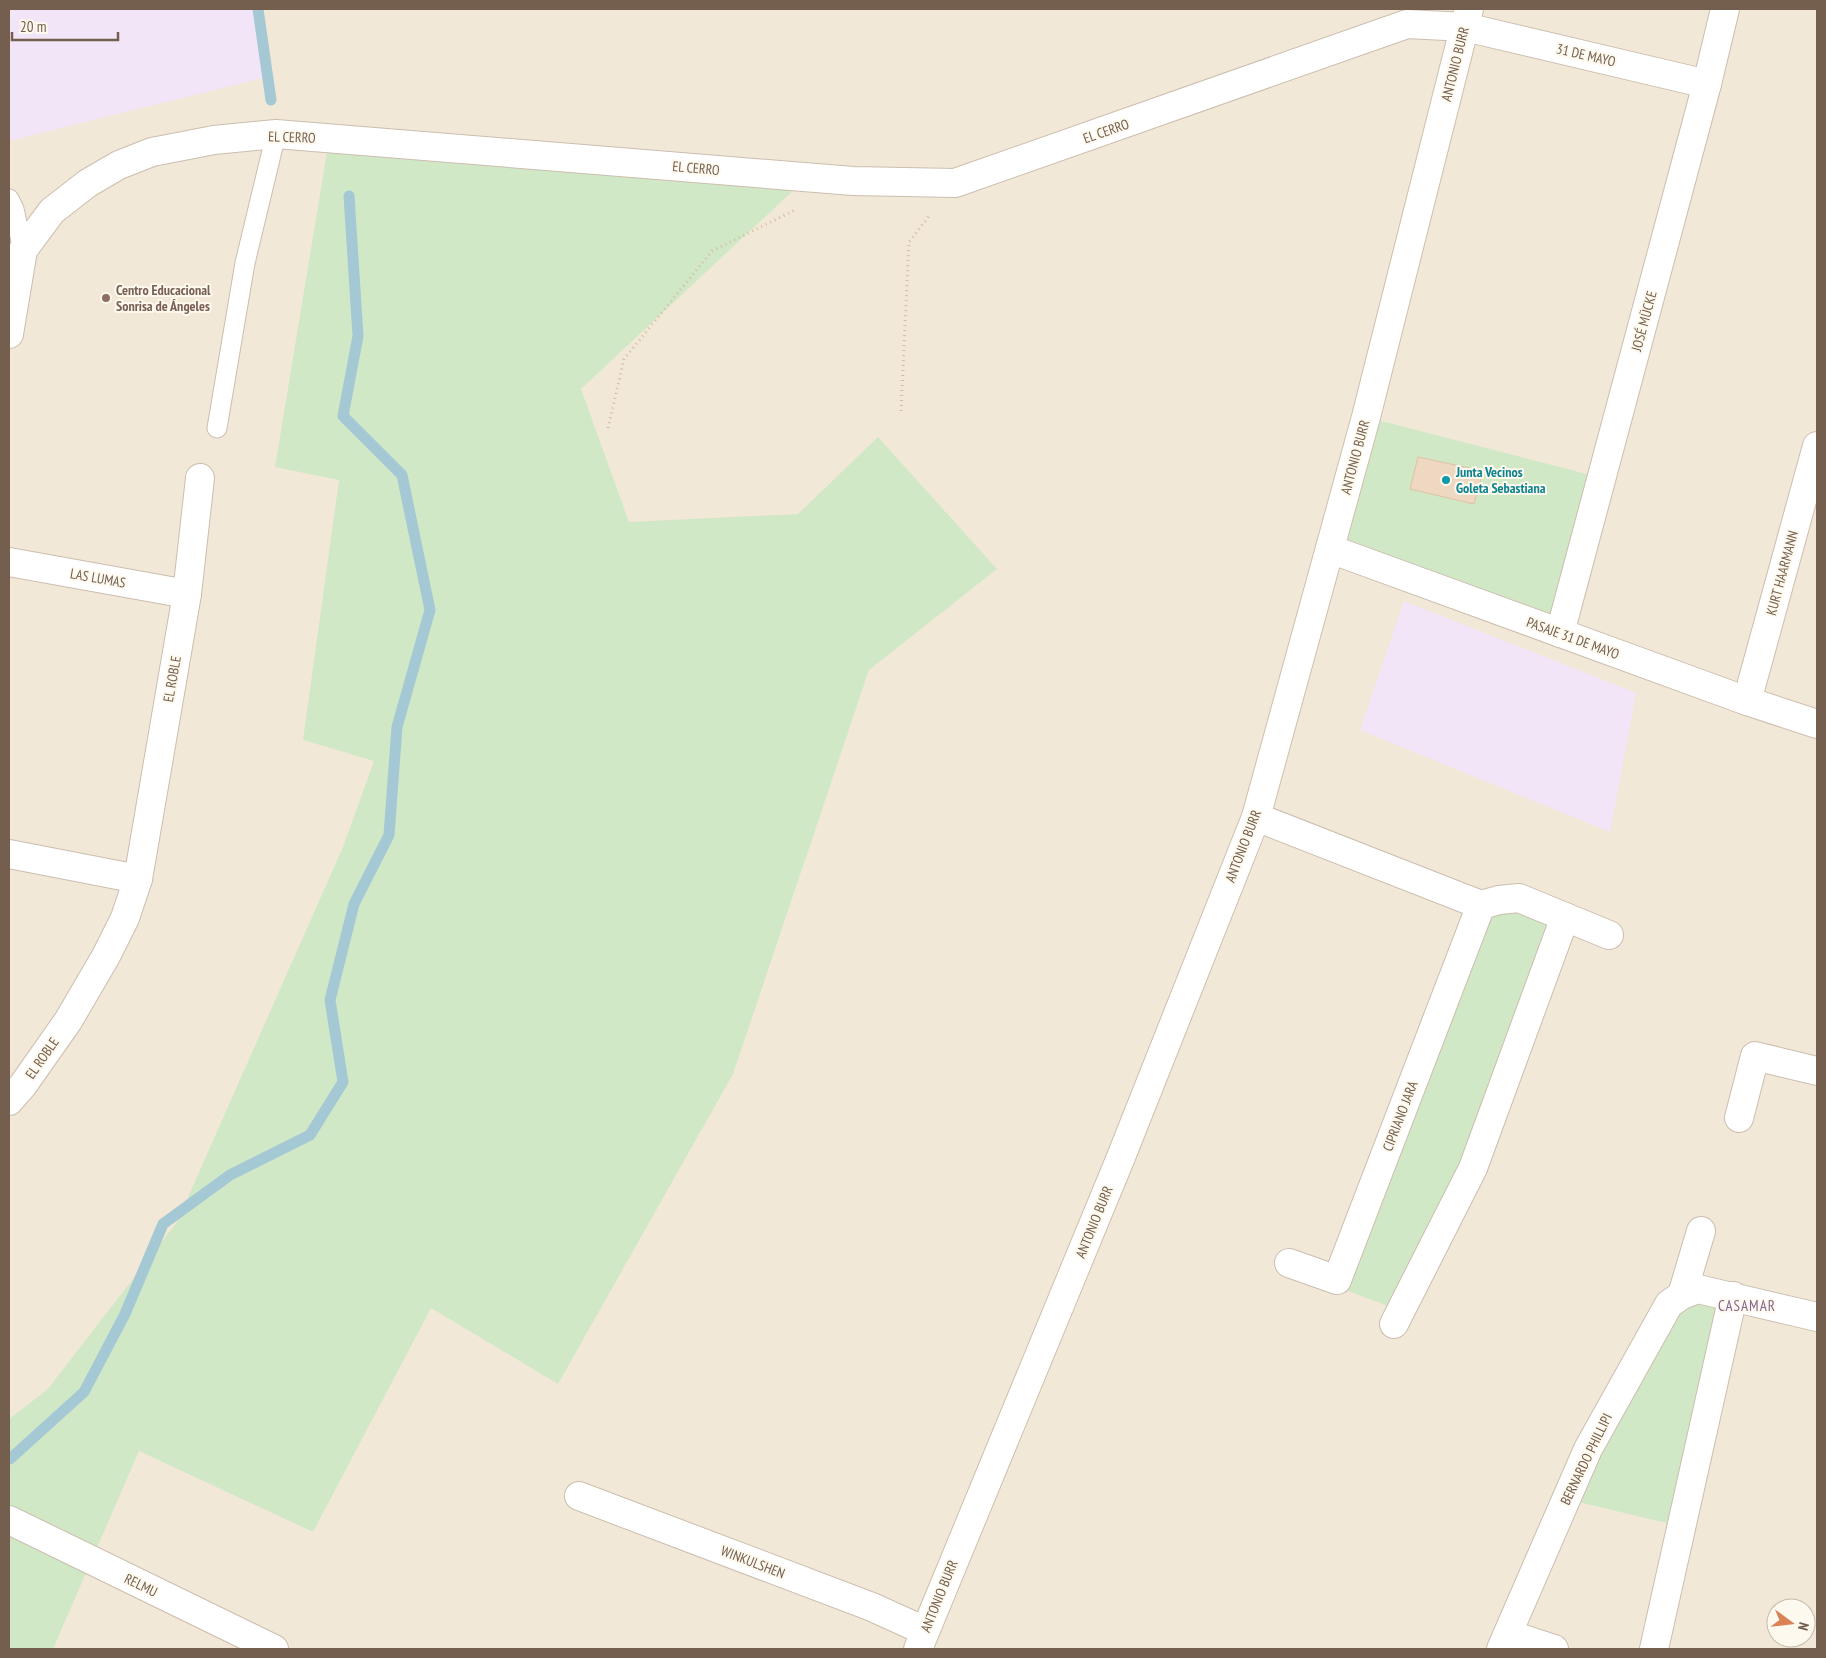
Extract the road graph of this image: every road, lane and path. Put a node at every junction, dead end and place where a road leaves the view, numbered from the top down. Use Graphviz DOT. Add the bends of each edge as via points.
graph roads {
  1 [pos="1725,9"];
  2 [pos="1467,18"];
  3 [pos="1708,84"];
  4 [pos="276,134"];
  5 [pos="955,183"];
  6 [pos="9,199"];
  7 [pos="800,207"];
  8 [pos="23,250"];
  9 [pos="9,334"];
  10 [pos="900,411"];
  11 [pos="217,428"];
  12 [pos="608,428"];
  13 [pos="1817,446"];
  14 [pos="200,478"];
  15 [pos="1330,549"];
  16 [pos="9,562"];
  17 [pos="187,594"];
  18 [pos="1560,633"];
  19 [pos="1747,701"];
  20 [pos="1817,724"];
  21 [pos="1256,817"];
  22 [pos="9,854"];
  23 [pos="138,879"];
  24 [pos="1481,905"];
  25 [pos="1565,917"];
  26 [pos="1609,935"];
  27 [pos="1817,1071"];
  28 [pos="9,1101"];
  29 [pos="1738,1118"];
  30 [pos="1701,1231"];
  31 [pos="1289,1263"];
  32 [pos="1682,1295"];
  33 [pos="1732,1296"];
  34 [pos="1817,1317"];
  35 [pos="1394,1324"];
  36 [pos="579,1496"];
  37 [pos="9,1520"];
  38 [pos="921,1640"];
  39 [pos="1504,1642"];
  40 [pos="274,1649"];
  41 [pos="1554,1649"];
  42 [pos="1654,1649"];
  1 -- 3 [label="street, JOSÉ MÜCKE"];
  2 -- 3 [label="street, 31 DE MAYO"];
  2 -- 5 [label="street, EL CERRO" via="1407,24"];
  2 -- 15 [label="street, ANTONIO BURR"];
  3 -- 18 [label="street, JOSÉ MÜCKE"];
  4 -- 5 [label="street, EL CERRO" via="853,181"];
  4 -- 8 [label="street, EL CERRO" via="205,141 152,152 119,165 88,183 52,211"];
  4 -- 11 [label="lane" via="245,263"];
  5 -- 10 [label="path" via="908,242"];
  6 -- 8 [label="lane"];
  7 -- 12 [label="path" via="712,251 624,359"];
  8 -- 9 [label="street, EL CERRO"];
  13 -- 19 [label="street, KURT HAARMANN"];
  14 -- 17 [label="street, EL ROBLE"];
  15 -- 18 [label="street, PASAJE 31 DE MAYO"];
  15 -- 21 [label="street, ANTONIO BURR"];
  16 -- 17 [label="street, LAS LUMAS"];
  17 -- 23 [label="street, EL ROBLE"];
  18 -- 19 [label="street, PASAJE 31 DE MAYO"];
  19 -- 20 [label="street, PASAJE 31 DE MAYO"];
  21 -- 24 [label="street"];
  21 -- 38 [label="street, ANTONIO BURR" via="1121,1157"];
  22 -- 23 [label="street"];
  23 -- 28 [label="street, EL ROBLE" via="125,918 73,1013"];
  24 -- 25 [label="street" via="1519,898"];
  24 -- 31 [label="street, CIPRIANO JARA" via="1337,1280"];
  25 -- 26 [label="street"];
  25 -- 35 [label="street" via="1473,1168"];
  27 -- 29 [label="street" via="1755,1056"];
  30 -- 32 [label="street, BERNARDO PHILLIPI"];
  32 -- 33 [label="street" via="1698,1289"];
  32 -- 39 [label="street, BERNARDO PHILLIPI" via="1669,1304 1588,1449"];
  33 -- 34 [label="street"];
  33 -- 42 [label="street"];
  36 -- 38 [label="street, WINKULSHEN" via="872,1606"];
  37 -- 40 [label="street, RELMU"];
  39 -- 41 [label="street, BERNARDO PHILLIPI"];
}
